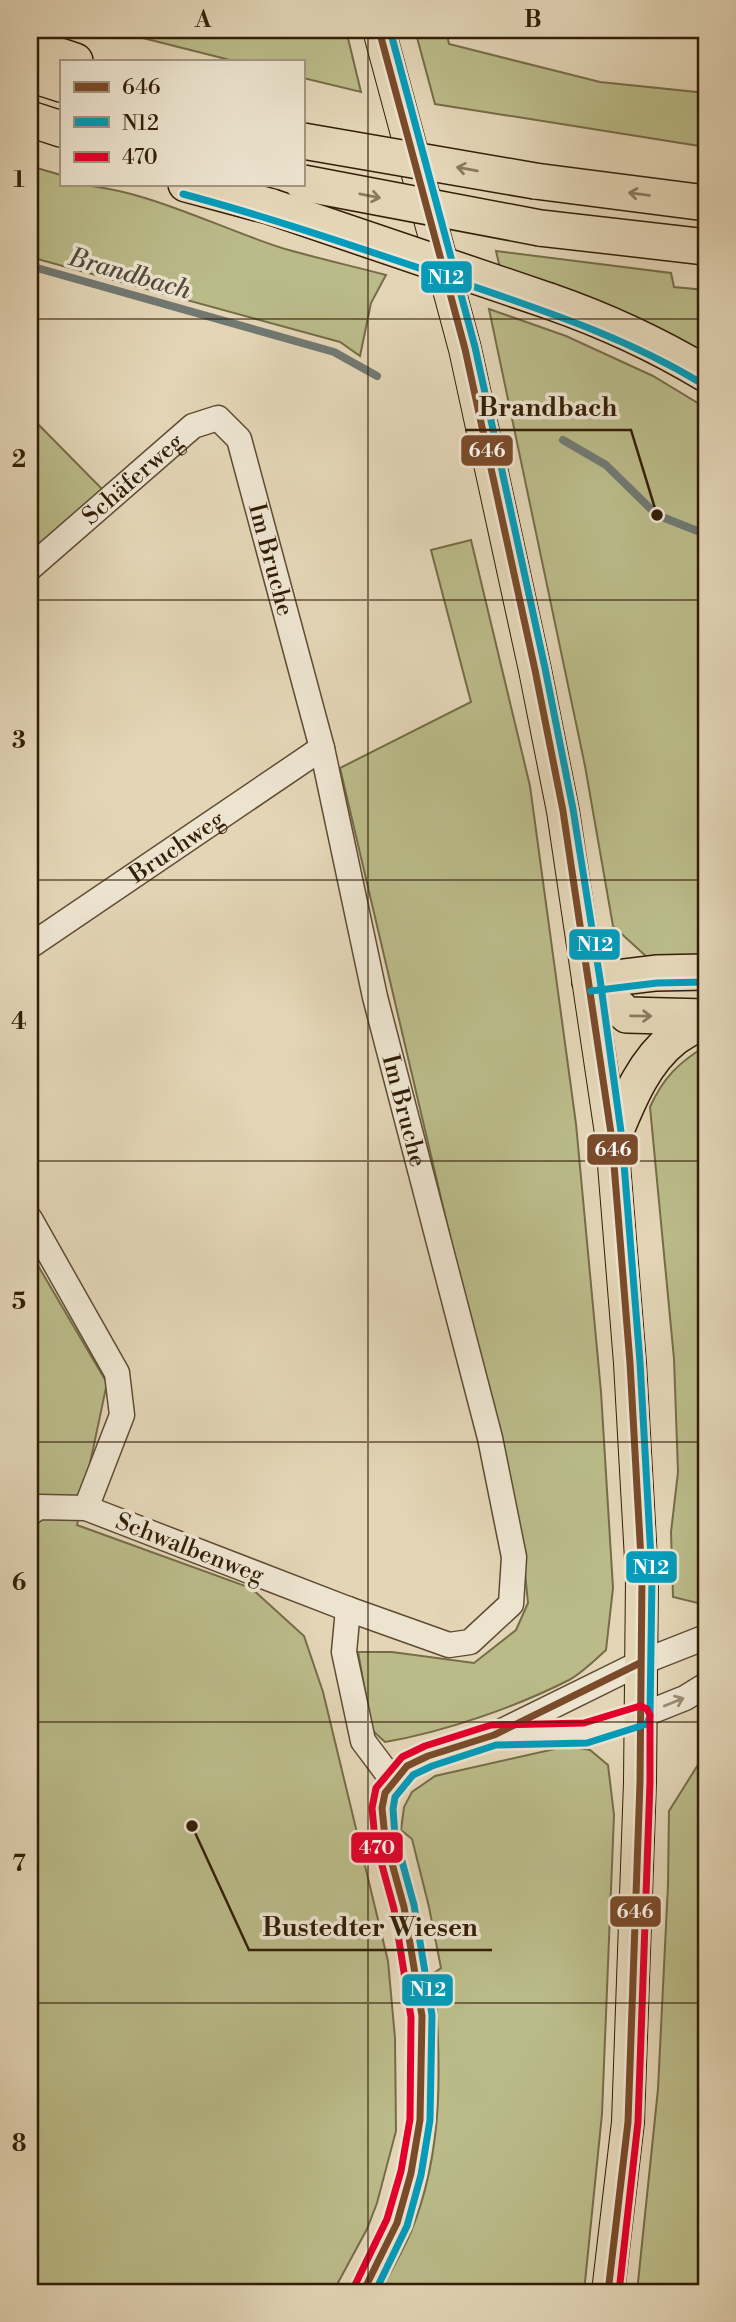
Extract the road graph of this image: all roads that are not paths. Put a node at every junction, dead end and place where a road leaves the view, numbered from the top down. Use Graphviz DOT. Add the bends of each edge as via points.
graph roads {
  1 [pos="379,30"];
  2 [pos="30,46"];
  3 [pos="72,60"];
  4 [pos="30,74"];
  5 [pos="60,84"];
  6 [pos="30,119"];
  7 [pos="60,128"];
  8 [pos="304,141"];
  9 [pos="304,183"];
  10 [pos="193,186"];
  11 [pos="706,203"];
  12 [pos="706,247"];
  13 [pos="706,374"];
  14 [pos="239,439"];
  15 [pos="30,568"];
  16 [pos="322,748"];
  17 [pos="30,946"];
  18 [pos="706,972"];
  19 [pos="590,981"];
  20 [pos="706,1018"];
  21 [pos="612,1140"];
  22 [pos="30,1219"];
  23 [pos="86,1508"];
  24 [pos="30,1513"];
  25 [pos="348,1609"];
  26 [pos="706,1637"];
  27 [pos="640,1663"];
  28 [pos="706,1685"];
  29 [pos="640,1716"];
  30 [pos="494,1735"];
  31 [pos="393,1781"];
  32 [pos="363,2292"];
  33 [pos="608,2292"];
  1 -- 19 [label="main road" via="465,349 563,811"];
  2 -- 3 [label="highway"];
  4 -- 5 [label="highway"];
  6 -- 7 [label="highway"];
  11 -- 8 [label="highway, one-way, bridge" via="535,181"];
  9 -- 12 [label="highway, one-way, bridge" via="540,228"];
  10 -- 13 [label="highway, bridge" via="272,207 581,312 665,349"];
  14 -- 15 [label="street, Schäferweg" via="218,418 193,426"];
  14 -- 16 [label="street, Im Bruche"];
  16 -- 17 [label="street, Bruchweg"];
  16 -- 25 [label="street, Im Bruche" via="375,997 480,1398 514,1557 511,1604 470,1642 449,1645"];
  18 -- 19 [label="highway"];
  19 -- 20 [label="highway, one-way" via="626,1015"];
  19 -- 21 [label="main road"];
  20 -- 21 [label="highway" via="673,1039 650,1064 630,1096"];
  21 -- 27 [label="main road" via="640,1526"];
  22 -- 23 [label="street" via="117,1373 122,1415"];
  23 -- 24 [label="street, Schwalbenweg" via="39,1507"];
  23 -- 25 [label="street, Schwalbenweg"];
  25 -- 31 [label="street" via="344,1653 363,1741"];
  26 -- 27 [label="street"];
  27 -- 29 [label="main road"];
  27 -- 30 [label="street"];
  29 -- 28 [label="street, one-way"];
  29 -- 30 [label="street" via="586,1733"];
  29 -- 33 [label="main road" via="628,2122"];
  30 -- 31 [label="street" via="428,1756 407,1766"];
  31 -- 32 [label="street" via="382,1808 422,2016 421,2120 397,2223"];
}
